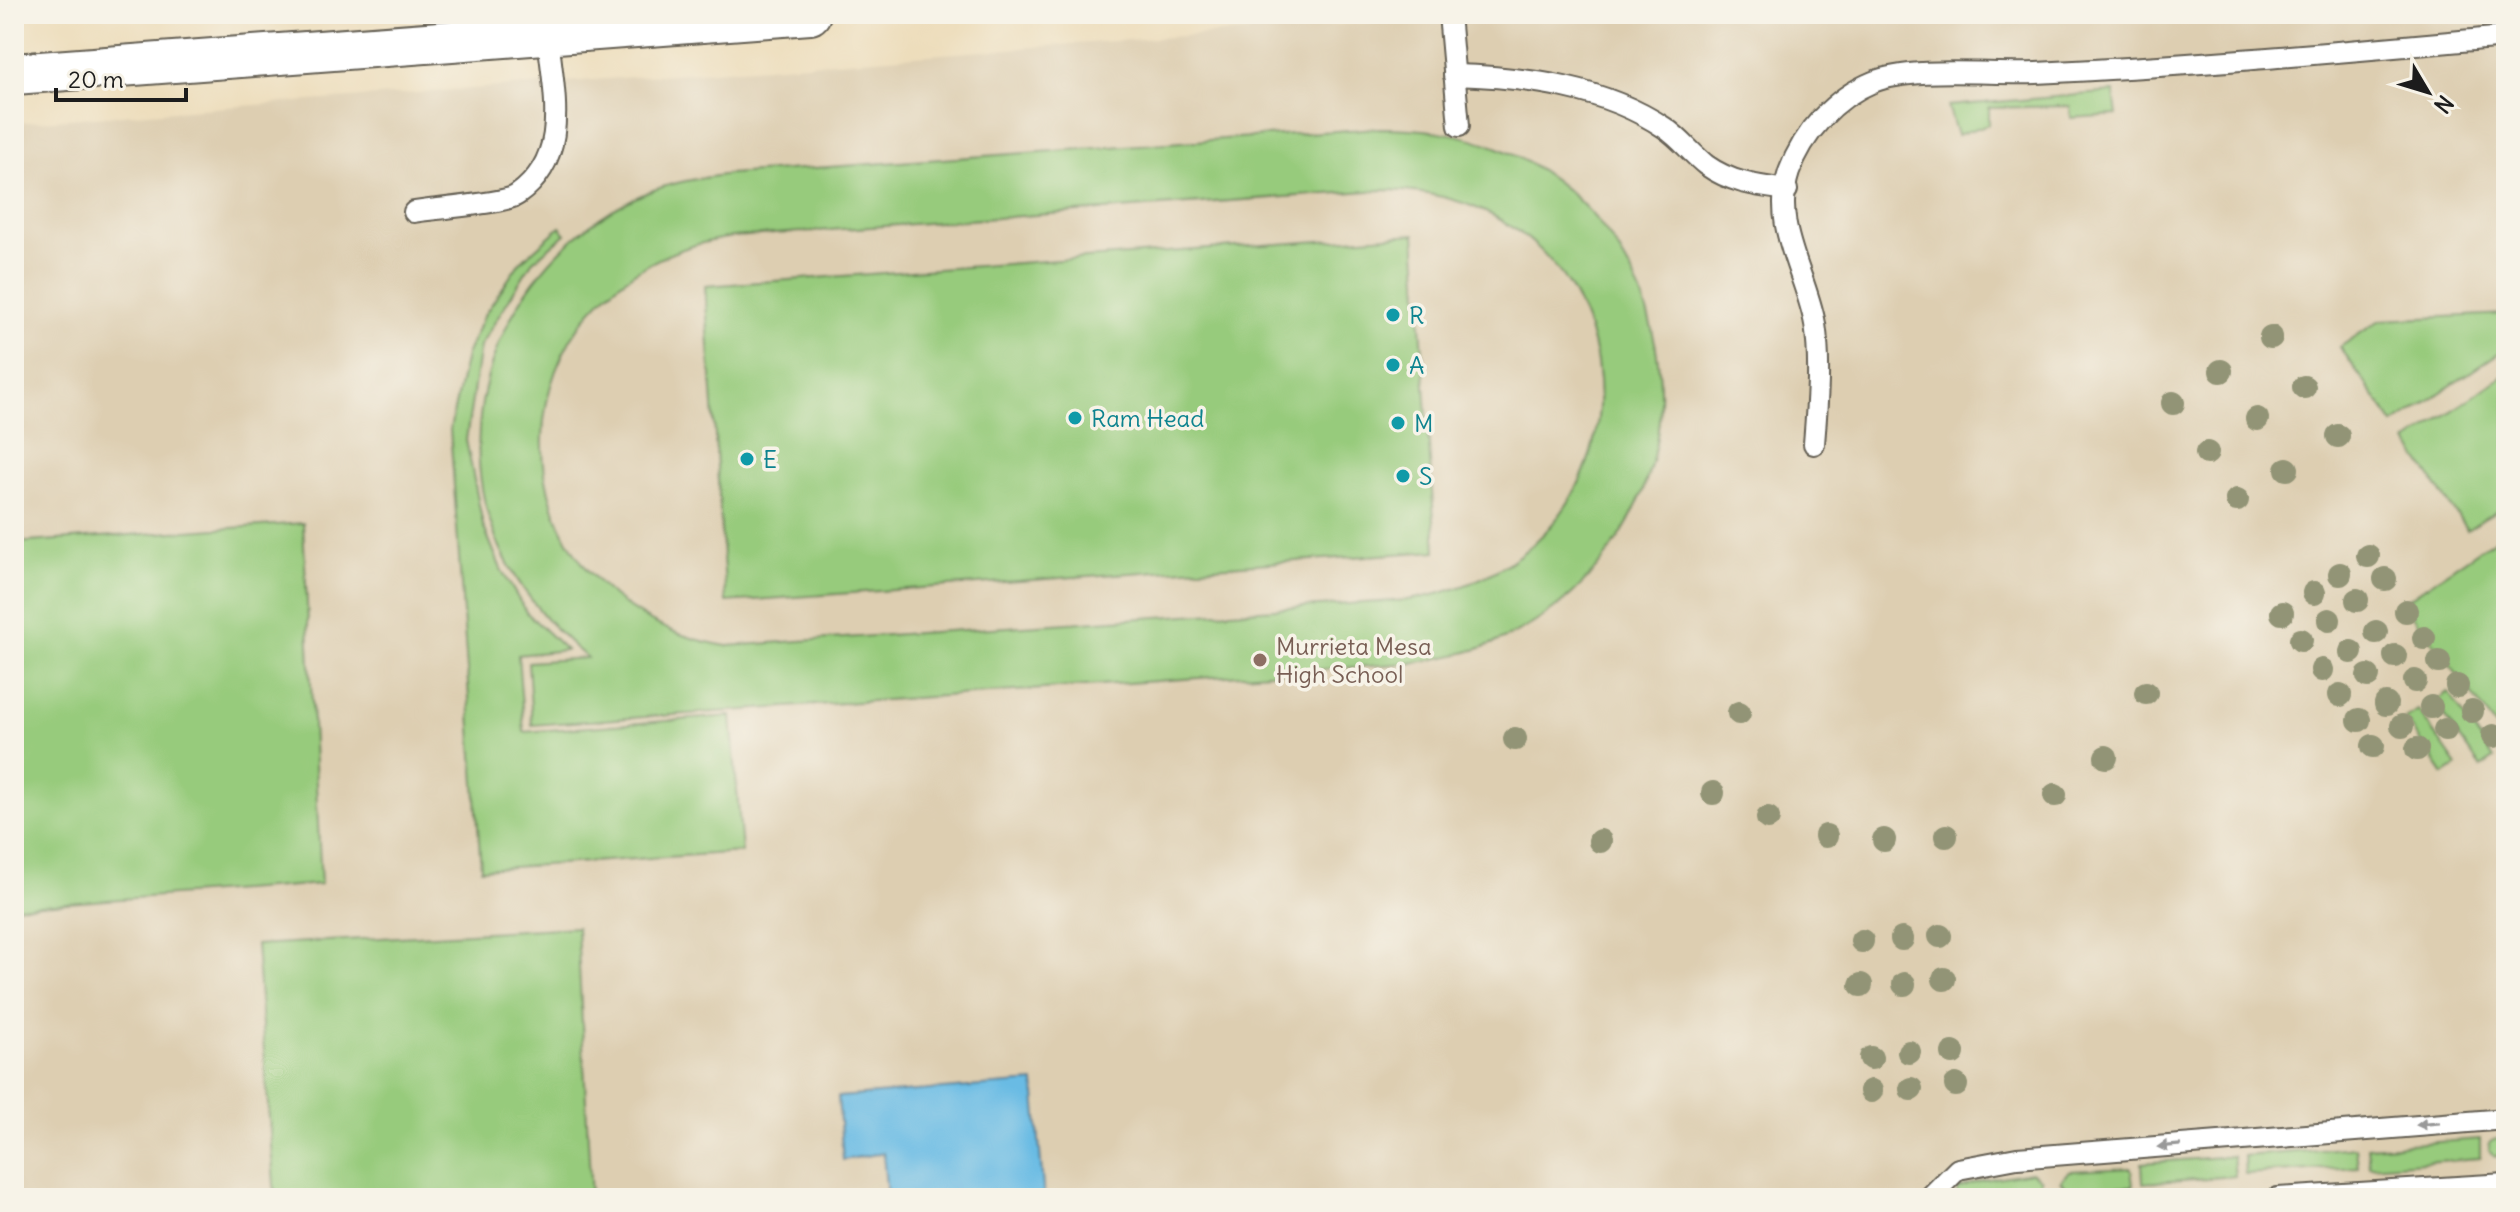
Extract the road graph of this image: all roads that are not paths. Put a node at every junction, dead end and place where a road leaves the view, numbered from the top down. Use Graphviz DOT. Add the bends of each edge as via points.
graph roads {
  1 [pos="810,14"];
  2 [pos="1449,14"];
  3 [pos="766,16"];
  4 [pos="548,36"];
  5 [pos="2506,37"];
  6 [pos="14,74"];
  7 [pos="1454,75"];
  8 [pos="1459,126"];
  9 [pos="1787,190"];
  10 [pos="414,212"];
  11 [pos="1814,444"];
  12 [pos="2506,1119"];
  13 [pos="2506,1184"];
  14 [pos="1929,1198"];
  15 [pos="2278,1198"];
  1 -- 3 [label="street"];
  2 -- 7 [label="lane"];
  3 -- 4 [label="street"];
  4 -- 6 [label="street"];
  4 -- 10 [label="lane" via="557,133 546,162 516,197"];
  5 -- 9 [label="lane" via="2051,72 1898,75 1873,82 1817,121 1788,174"];
  7 -- 8 [label="lane"];
  7 -- 9 [label="lane" via="1501,76 1578,91 1628,108 1739,183"];
  9 -- 11 [label="lane" via="1785,230 1808,290 1815,326 1819,385"];
  12 -- 14 [label="lane, one-way" via="2017,1158 1958,1169"];
  13 -- 15 [label="lane"];
}
